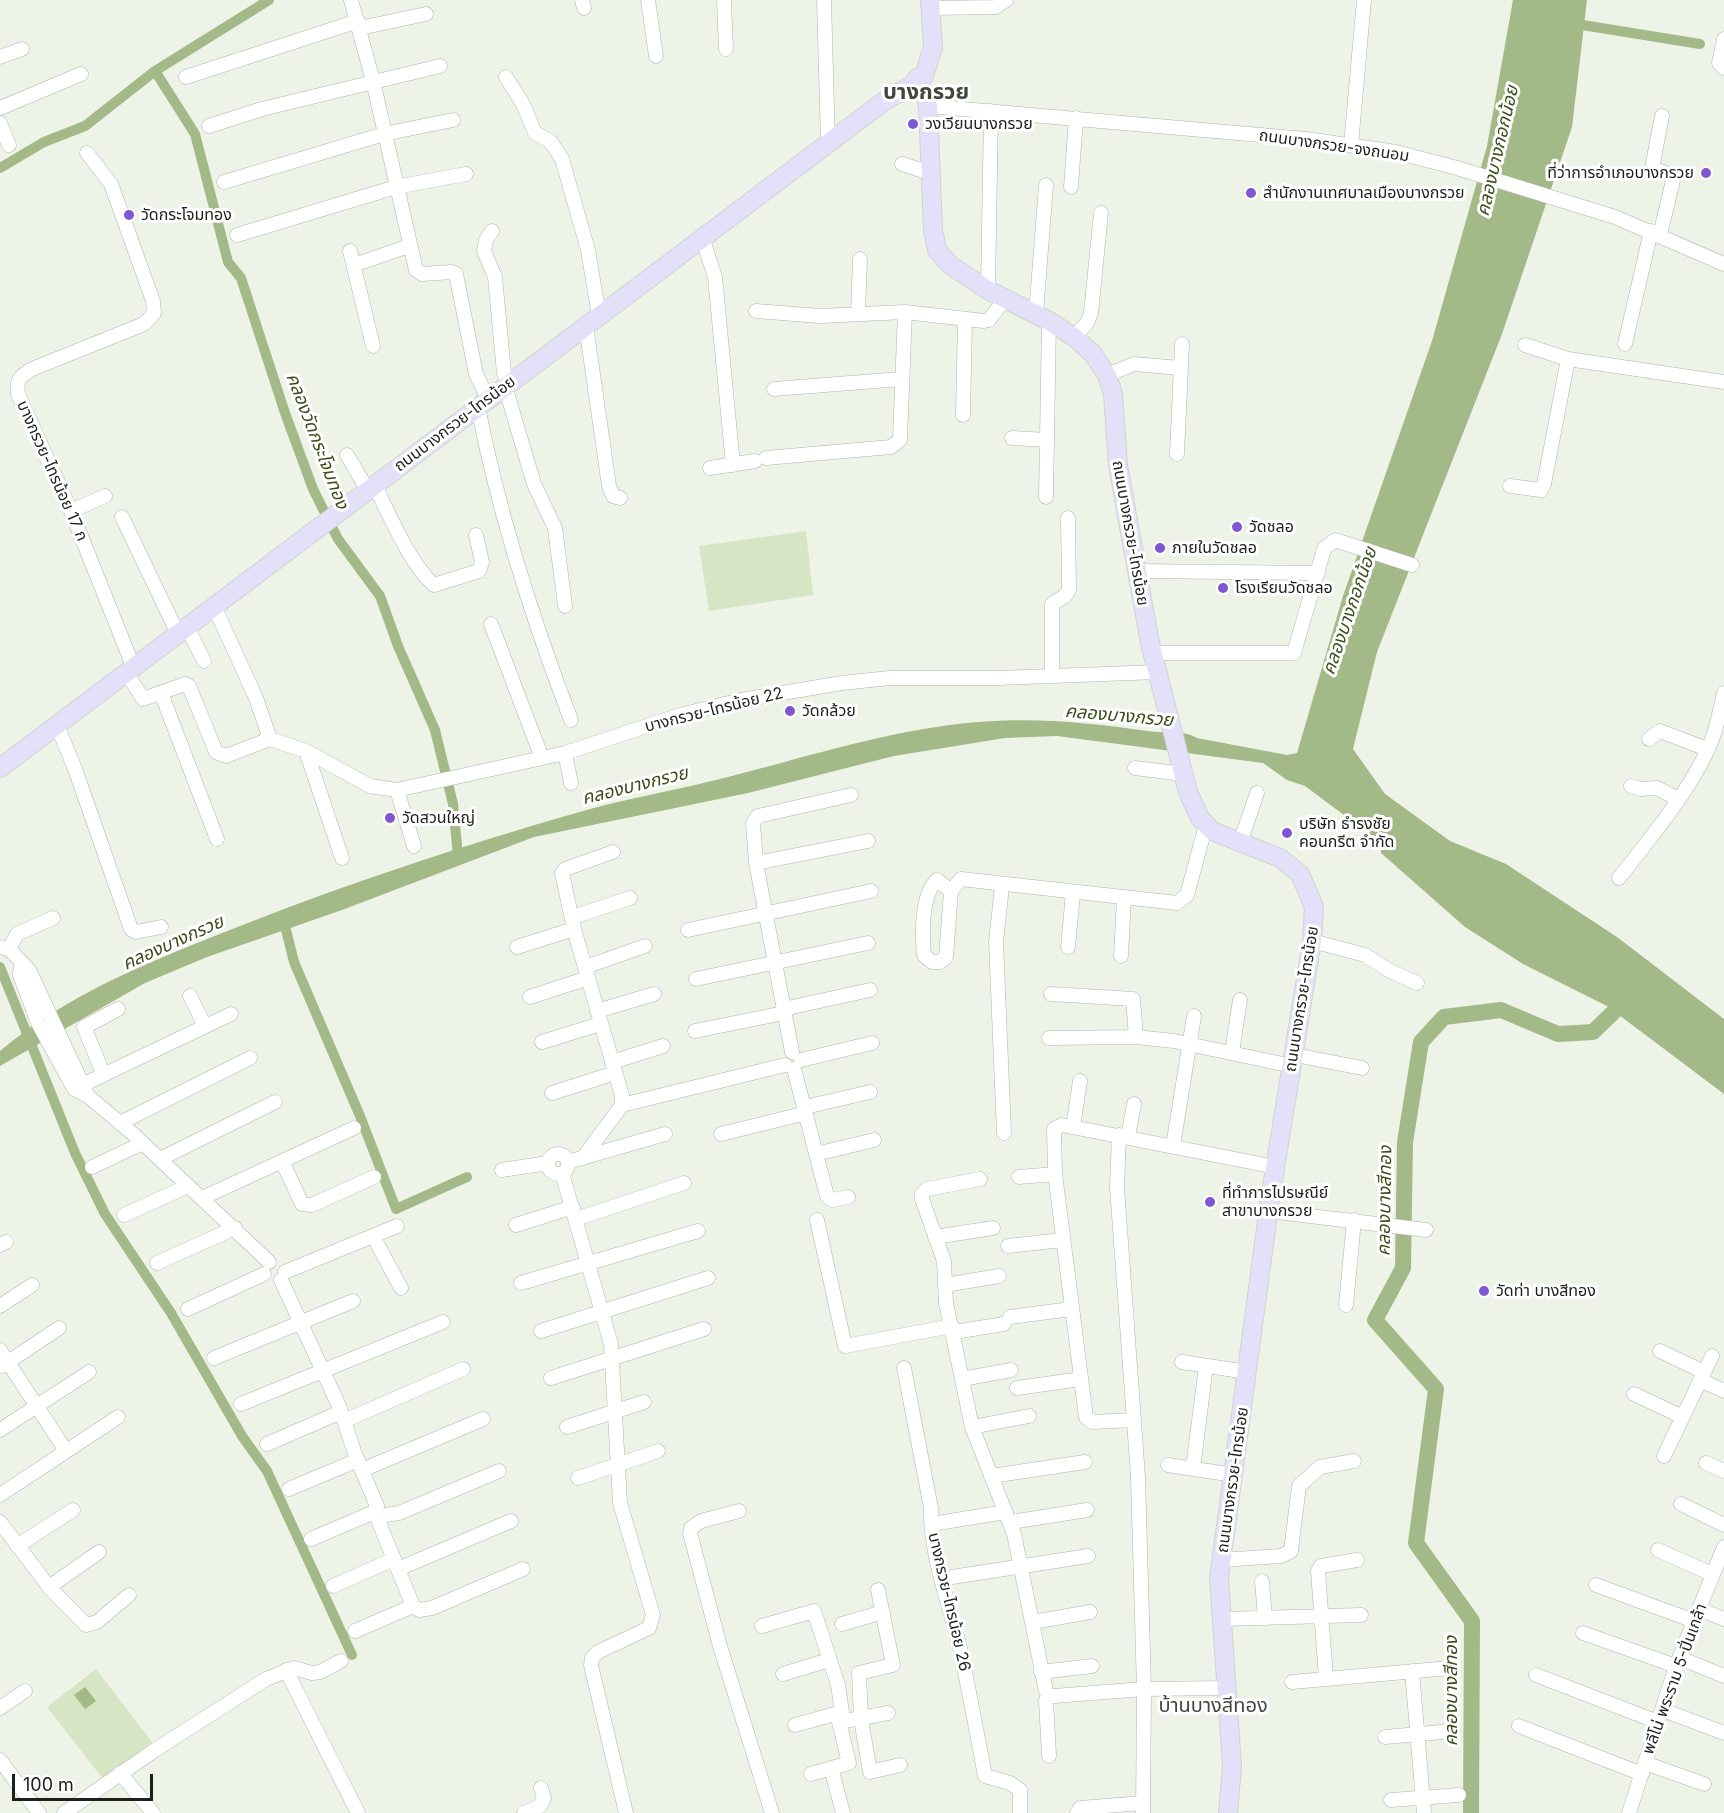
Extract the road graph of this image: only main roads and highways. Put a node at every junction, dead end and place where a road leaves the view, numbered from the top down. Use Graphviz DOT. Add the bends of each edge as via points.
graph roads {
  1 [pos="931,4"];
  2 [pos="931,57"];
  3 [pos="922,90"];
  4 [pos="892,96"];
  5 [pos="0,768"];
  6 [pos="1228,1813"];
  1 -- 2 [label="main road"];
  2 -- 3 [label="main road"];
  2 -- 4 [label="main road"];
  3 -- 4 [label="main road, ถนนบางกรวย-ไทรน้อย"];
  3 -- 4 [label="main road"];
  3 -- 6 [label="main road, ถนนบางกรวย-ไทรน้อย" via="937,250 950,265 988,290 1074,337 1093,354 1107,375 1113,394 1118,465 1153,653 1195,810 1219,834 1280,858 1300,874 1314,907 1219,1578 1232,1766"];
  4 -- 5 [label="main road, ถนนบางกรวย-ไทรน้อย"];
}
